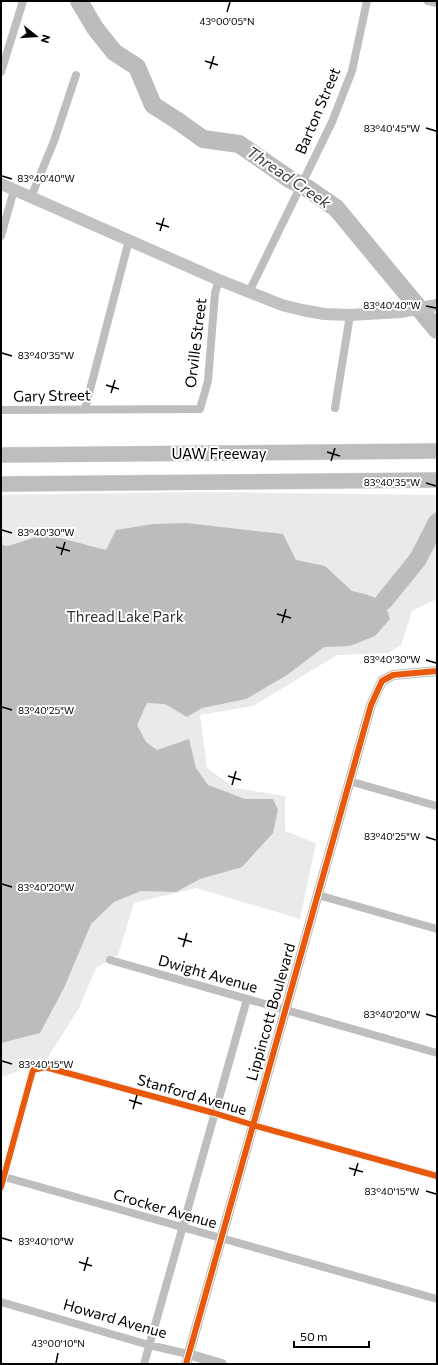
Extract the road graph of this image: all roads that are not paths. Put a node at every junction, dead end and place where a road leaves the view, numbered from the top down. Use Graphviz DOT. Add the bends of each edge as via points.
graph roads {
  1 [pos="23,1"];
  2 [pos="367,1"];
  3 [pos="428,1"];
  4 [pos="437,3"];
  5 [pos="1,72"];
  6 [pos="76,75"];
  7 [pos="1,184"];
  8 [pos="14,190"];
  9 [pos="30,197"];
  10 [pos="1,236"];
  11 [pos="129,240"];
  12 [pos="220,280"];
  13 [pos="249,292"];
  14 [pos="437,305"];
  15 [pos="350,315"];
  16 [pos="335,408"];
  17 [pos="85,409"];
  18 [pos="200,409"];
  19 [pos="1,410"];
  20 [pos="437,451"];
  21 [pos="1,455"];
  22 [pos="437,480"];
  23 [pos="1,484"];
  24 [pos="437,671"];
  25 [pos="349,781"];
  26 [pos="437,806"];
  27 [pos="318,895"];
  28 [pos="437,929"];
  29 [pos="110,960"];
  30 [pos="247,999"];
  31 [pos="285,1010"];
  32 [pos="437,1053"];
  33 [pos="214,1113"];
  34 [pos="253,1125"];
  35 [pos="437,1176"];
  36 [pos="2,1177"];
  37 [pos="1,1187"];
  38 [pos="182,1226"];
  39 [pos="220,1238"];
  40 [pos="437,1299"];
  41 [pos="1,1302"];
  42 [pos="149,1345"];
  43 [pos="187,1359"];
  44 [pos="144,1364"];
  45 [pos="222,1364"];
  1 -- 5 [label="street"];
  2 -- 13 [label="street, Barton Street" via="352,72 332,122"];
  3 -- 4 [label="street"];
  6 -- 9 [label="street" via="54,141"];
  7 -- 8 [label="main road"];
  8 -- 9 [label="main road"];
  8 -- 10 [label="street"];
  9 -- 11 [label="main road"];
  11 -- 12 [label="main road"];
  11 -- 17 [label="street"];
  12 -- 13 [label="main road"];
  12 -- 18 [label="street, Orville Street" via="216,293 208,381"];
  13 -- 15 [label="main road" via="302,310"];
  14 -- 15 [label="main road" via="401,312"];
  15 -- 16 [label="street"];
  17 -- 18 [label="street, Gary Street"];
  17 -- 19 [label="street, Gary Street"];
  20 -- 21 [label="highway, UAW Freeway"];
  22 -- 23 [label="highway, UAW Freeway"];
  24 -- 25 [label="street, Lippincott Boulevard" via="393,675 382,681 371,705"];
  25 -- 26 [label="street"];
  25 -- 27 [label="street, Lippincott Boulevard"];
  27 -- 28 [label="street"];
  27 -- 31 [label="street, Lippincott Boulevard"];
  29 -- 30 [label="street, Dwight Avenue"];
  30 -- 31 [label="street, Dwight Avenue"];
  30 -- 33 [label="street, Lippincott Boulevard"];
  31 -- 32 [label="street, Dwight Avenue"];
  31 -- 34 [label="street, Lippincott Boulevard"];
  33 -- 34 [label="street, Stanford Avenue"];
  33 -- 36 [label="street, Stanford Avenue" via="45,1067 33,1070"];
  33 -- 38 [label="street, Lippincott Boulevard"];
  34 -- 35 [label="street, Stanford Avenue"];
  34 -- 39 [label="street, Lippincott Boulevard"];
  36 -- 37 [label="street"];
  36 -- 38 [label="street, Crocker Avenue"];
  38 -- 39 [label="street, Crocker Avenue"];
  38 -- 42 [label="street, Lippincott Boulevard"];
  39 -- 40 [label="street, Crocker Avenue"];
  39 -- 43 [label="street, Lippincott Boulevard"];
  41 -- 42 [label="street, Howard Avenue"];
  42 -- 43 [label="street, Howard Avenue"];
  42 -- 44 [label="street, Lippincott Boulevard"];
  43 -- 45 [label="street, Howard Avenue"];
}
